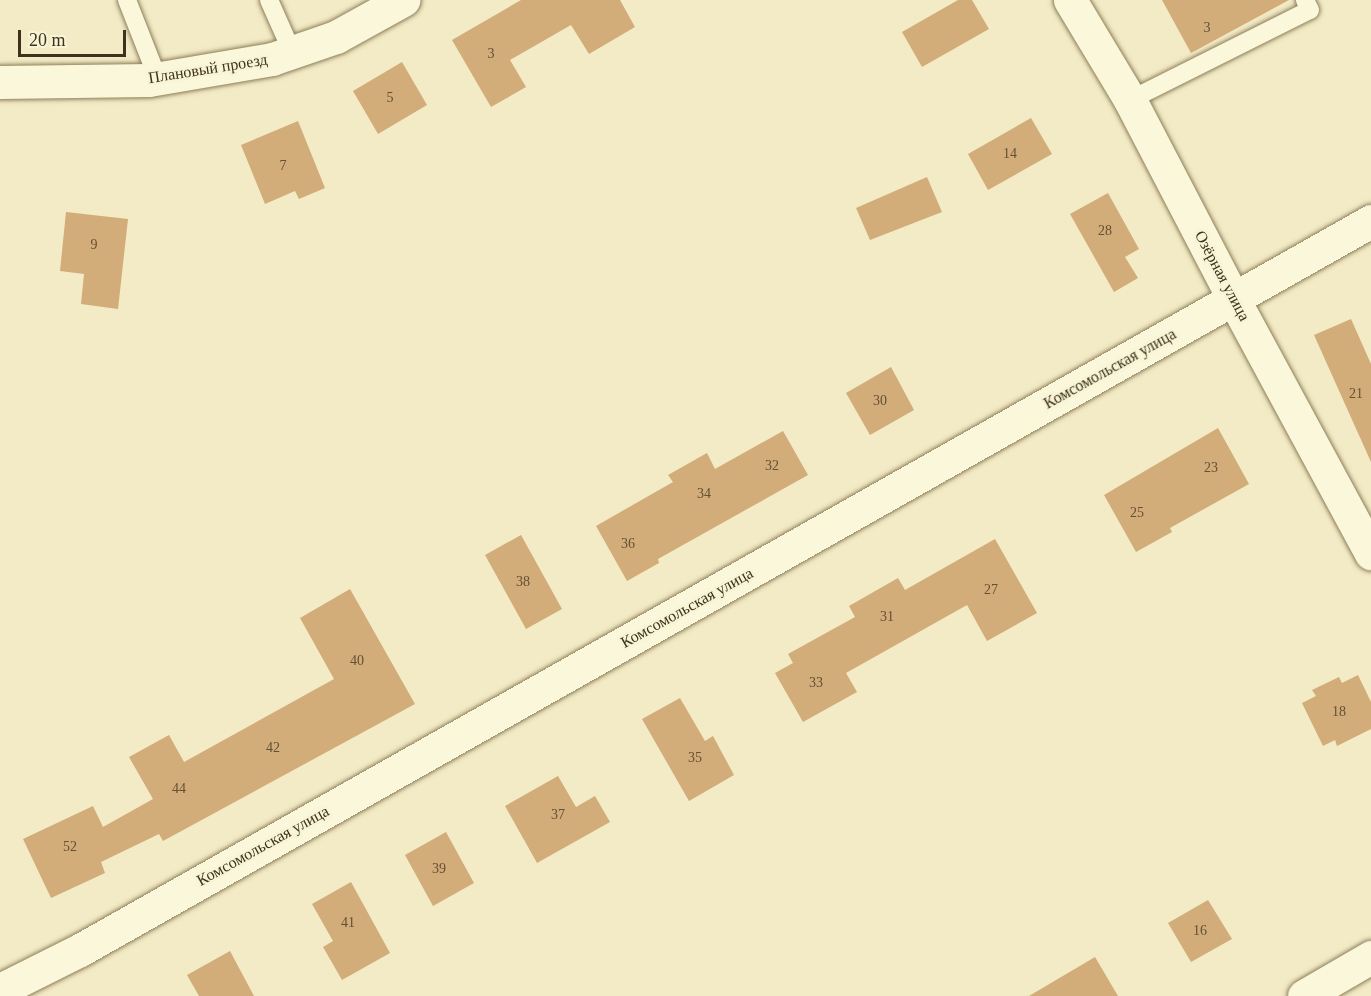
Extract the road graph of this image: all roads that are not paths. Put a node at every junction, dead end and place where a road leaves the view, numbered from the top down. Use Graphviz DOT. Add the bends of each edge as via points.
graph roads {
  1 [pos="127,0"];
  2 [pos="269,0"];
  3 [pos="403,0"];
  4 [pos="1070,0"];
  5 [pos="1305,0"];
  6 [pos="292,52"];
  7 [pos="158,79"];
  8 [pos="0,82"];
  9 [pos="1130,100"];
  10 [pos="1371,221"];
  11 [pos="1234,300"];
  12 [pos="1371,553"];
  13 [pos="1371,957"];
  14 [pos="0,990"];
  15 [pos="1304,996"];
  1 -- 7 [label="lane"];
  2 -- 6 [label="lane"];
  3 -- 6 [label="street, Плановый проезд" via="336,37"];
  4 -- 9 [label="street, Озёрная улица"];
  5 -- 9 [label="lane" via="1310,10"];
  6 -- 7 [label="street, Плановый проезд" via="272,60"];
  7 -- 8 [label="street, Плановый проезд"];
  9 -- 11 [label="street, Озёрная улица"];
  10 -- 11 [label="street, Комсомольская улица"];
  11 -- 12 [label="street, Озёрная улица"];
  11 -- 14 [label="street, Комсомольская улица" via="80,950"];
  13 -- 15 [label="street"];
}
